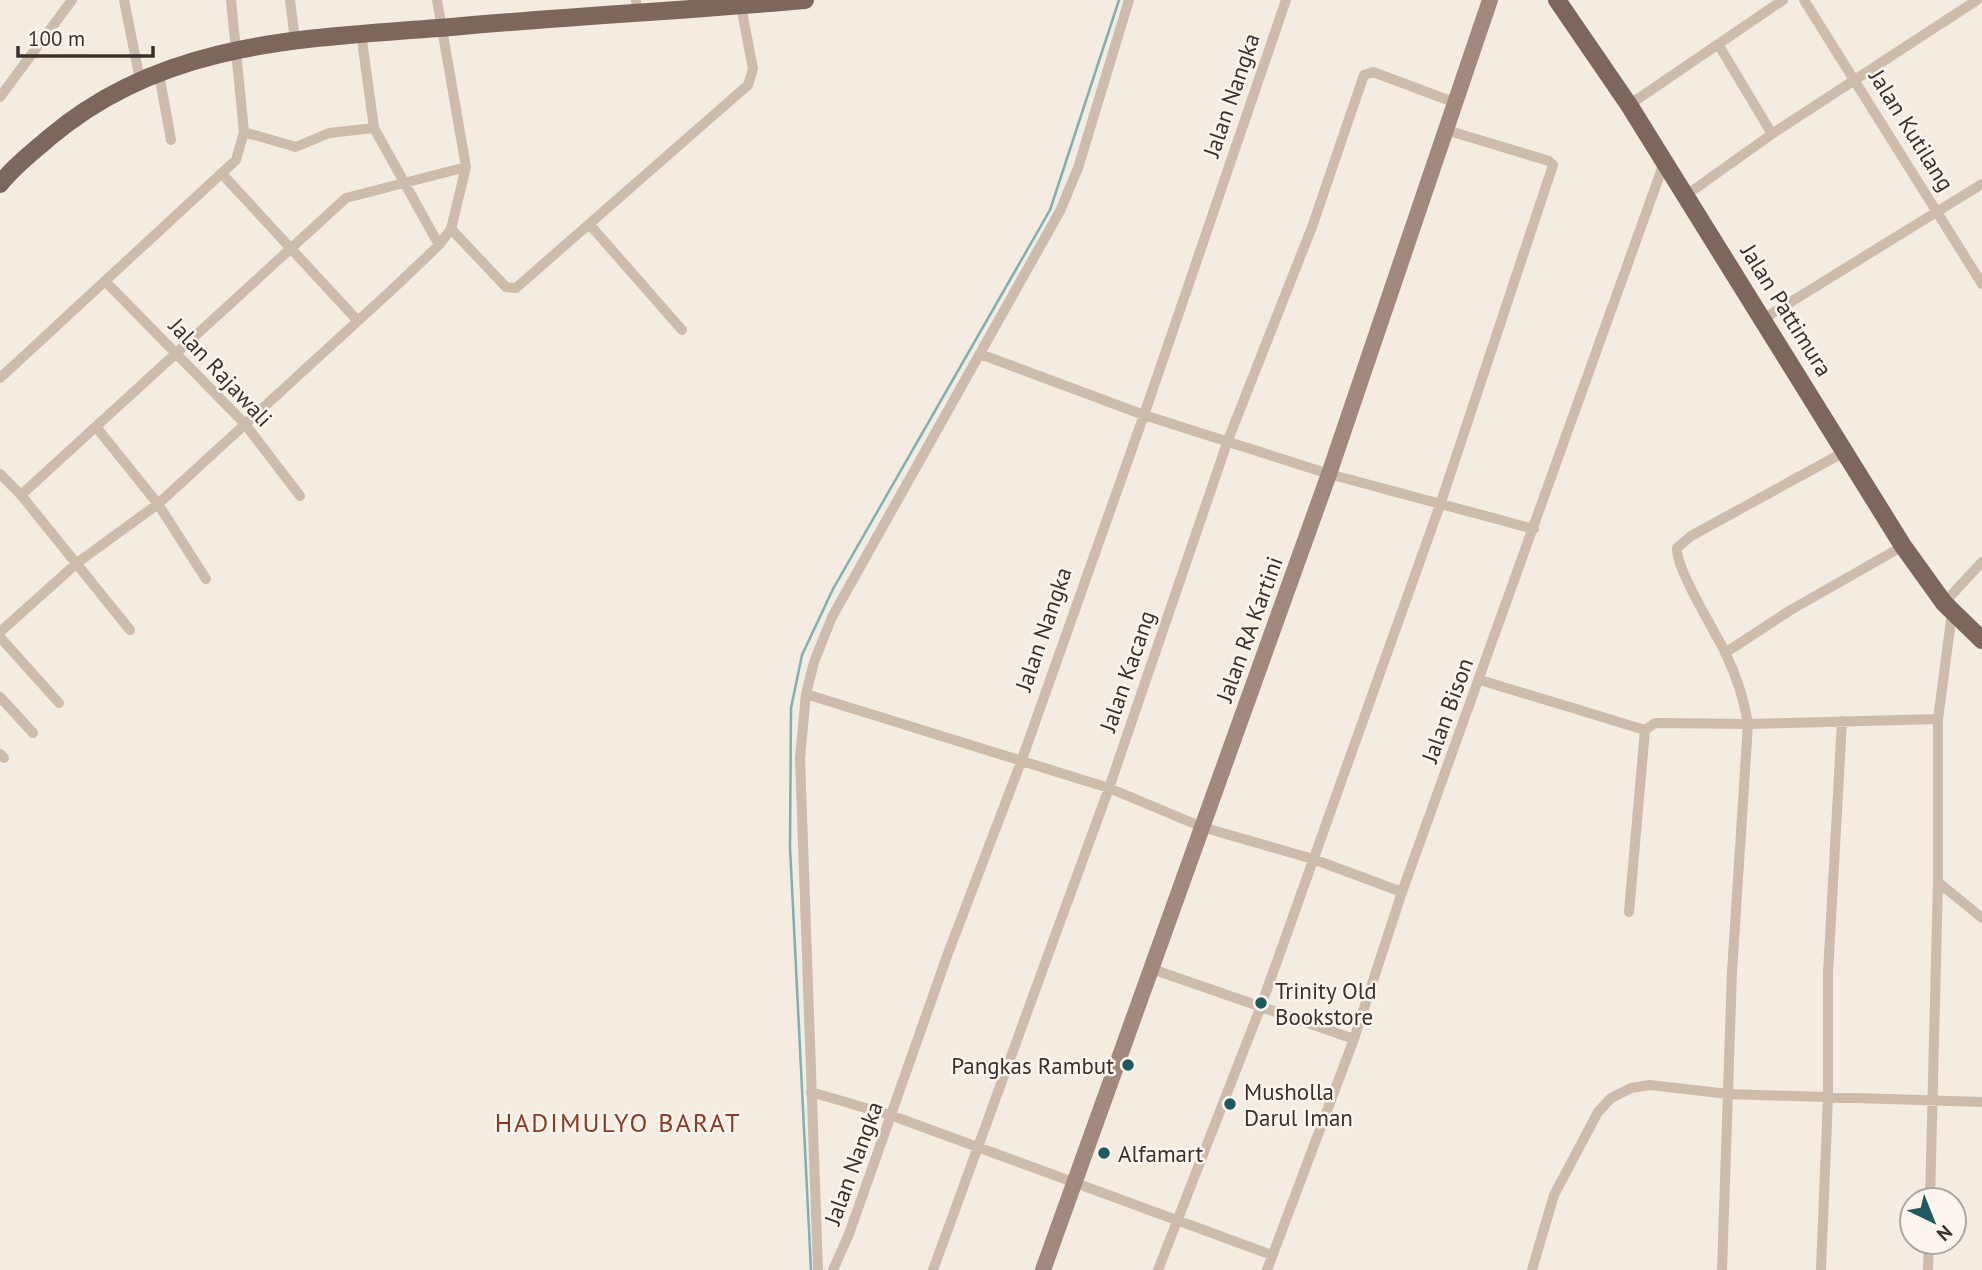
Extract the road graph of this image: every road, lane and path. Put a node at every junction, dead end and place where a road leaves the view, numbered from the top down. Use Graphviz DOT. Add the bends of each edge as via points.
graph roads {
  1 [pos="72,0"];
  2 [pos="124,0"];
  3 [pos="231,0"];
  4 [pos="290,0"];
  5 [pos="437,0"];
  6 [pos="805,0"];
  7 [pos="1129,0"];
  8 [pos="1286,0"];
  9 [pos="1490,0"];
  10 [pos="1783,0"];
  11 [pos="1804,0"];
  12 [pos="1977,0"];
  13 [pos="1562,1"];
  14 [pos="637,5"];
  15 [pos="741,6"];
  16 [pos="441,28"];
  17 [pos="361,33"];
  18 [pos="295,40"];
  19 [pos="1718,44"];
  20 [pos="236,48"];
  21 [pos="159,74"];
  22 [pos="140,80"];
  23 [pos="1856,81"];
  24 [pos="0,97"];
  25 [pos="1456,103"];
  26 [pos="1629,105"];
  27 [pos="374,128"];
  28 [pos="1446,130"];
  29 [pos="244,132"];
  30 [pos="1772,134"];
  31 [pos="171,141"];
  32 [pos="1664,163"];
  33 [pos="466,167"];
  34 [pos="223,175"];
  35 [pos="402,183"];
  36 [pos="0,184"];
  37 [pos="1982,184"];
  38 [pos="1685,196"];
  39 [pos="1939,211"];
  40 [pos="590,225"];
  41 [pos="451,229"];
  42 [pos="439,245"];
  43 [pos="291,246"];
  44 [pos="106,282"];
  45 [pos="1982,282"];
  46 [pos="1763,319"];
  47 [pos="358,320"];
  48 [pos="682,330"];
  49 [pos="980,354"];
  50 [pos="177,355"];
  51 [pos="0,378"];
  52 [pos="1144,415"];
  53 [pos="245,424"];
  54 [pos="97,428"];
  55 [pos="1228,440"];
  56 [pos="1846,451"];
  57 [pos="0,474"];
  58 [pos="1329,474"];
  59 [pos="21,495"];
  60 [pos="300,496"];
  61 [pos="158,504"];
  62 [pos="1440,505"];
  63 [pos="1535,529"];
  64 [pos="1903,546"];
  65 [pos="1982,562"];
  66 [pos="77,563"];
  67 [pos="206,579"];
  68 [pos="1948,608"];
  69 [pos="130,630"];
  70 [pos="0,635"];
  71 [pos="1982,640"];
  72 [pos="1725,653"];
  73 [pos="1480,680"];
  74 [pos="806,694"];
  75 [pos="0,696"];
  76 [pos="59,703"];
  77 [pos="1938,719"];
  78 [pos="1842,721"];
  79 [pos="1748,724"];
  80 [pos="1645,730"];
  81 [pos="33,733"];
  82 [pos="1021,762"];
  83 [pos="1109,788"];
  84 [pos="1202,827"];
  85 [pos="1313,859"];
  86 [pos="1938,881"];
  87 [pos="1402,892"];
  88 [pos="1629,912"];
  89 [pos="1981,916"];
  90 [pos="1152,969"];
  91 [pos="1261,1006"];
  92 [pos="1354,1039"];
  93 [pos="811,1092"];
  94 [pos="1728,1094"];
  95 [pos="1828,1097"];
  96 [pos="1932,1101"];
  97 [pos="1982,1102"];
  98 [pos="893,1116"];
  99 [pos="979,1147"];
  100 [pos="1074,1181"];
  101 [pos="1930,1186"];
  102 [pos="1176,1219"];
  103 [pos="1272,1255"];
  104 [pos="818,1270"];
  105 [pos="833,1270"];
  106 [pos="933,1270"];
  107 [pos="1043,1270"];
  108 [pos="1158,1270"];
  109 [pos="1267,1270"];
  110 [pos="1532,1270"];
  111 [pos="1722,1270"];
  112 [pos="1821,1270"];
  1 -- 24 [label="street"];
  2 -- 22 [label="street"];
  3 -- 20 [label="street"];
  4 -- 18 [label="street"];
  5 -- 16 [label="street"];
  6 -- 15 [label="main road"];
  7 -- 49 [label="street, Jalan Nangka" via="1060,211"];
  8 -- 52 [label="street, Jalan Nangka"];
  9 -- 25 [label="main road, Jalan RA Kartini"];
  10 -- 19 [label="street"];
  11 -- 23 [label="street, Jalan Kutilang"];
  12 -- 23 [label="street"];
  13 -- 26 [label="main road, Jalan Pattimura"];
  14 -- 15 [label="main road"];
  14 -- 16 [label="main road"];
  15 -- 40 [label="street" via="753,69 750,82"];
  16 -- 17 [label="main road"];
  16 -- 33 [label="street"];
  17 -- 18 [label="main road"];
  17 -- 27 [label="street"];
  18 -- 20 [label="main road"];
  19 -- 26 [label="street"];
  19 -- 30 [label="street"];
  20 -- 21 [label="main road"];
  20 -- 29 [label="street"];
  21 -- 22 [label="main road"];
  21 -- 31 [label="street"];
  22 -- 36 [label="main road" via="73,119"];
  23 -- 30 [label="street"];
  23 -- 39 [label="street, Jalan Kutilang"];
  25 -- 28 [label="main road, Jalan RA Kartini"];
  25 -- 55 [label="street, Jalan Kacang" via="1374,72 1364,75 1308,237"];
  26 -- 32 [label="main road, Jalan Pattimura"];
  27 -- 29 [label="street" via="336,131 296,147"];
  27 -- 35 [label="street"];
  28 -- 58 [label="main road, Jalan RA Kartini"];
  28 -- 62 [label="street" via="1553,166"];
  29 -- 34 [label="street" via="240,152"];
  30 -- 38 [label="street"];
  32 -- 38 [label="main road, Jalan Pattimura"];
  32 -- 63 [label="street, Jalan Bison"];
  33 -- 35 [label="street"];
  33 -- 41 [label="street"];
  34 -- 43 [label="street"];
  34 -- 44 [label="street"];
  35 -- 42 [label="street"];
  35 -- 43 [label="street" via="346,198"];
  37 -- 39 [label="street"];
  38 -- 46 [label="main road, Jalan Pattimura"];
  39 -- 45 [label="street, Jalan Kutilang"];
  39 -- 46 [label="street"];
  40 -- 41 [label="street" via="512,289"];
  40 -- 48 [label="street"];
  41 -- 42 [label="street"];
  42 -- 47 [label="street"];
  43 -- 47 [label="street"];
  43 -- 50 [label="street"];
  44 -- 50 [label="street, Jalan Rajawali"];
  44 -- 51 [label="street"];
  46 -- 56 [label="main road, Jalan Pattimura"];
  47 -- 53 [label="street"];
  49 -- 52 [label="street"];
  49 -- 74 [label="street, Jalan Nangka" via="832,617"];
  50 -- 53 [label="street, Jalan Rajawali"];
  50 -- 54 [label="street"];
  52 -- 55 [label="street"];
  52 -- 82 [label="street, Jalan Nangka"];
  53 -- 60 [label="street, Jalan Rajawali"];
  53 -- 61 [label="street"];
  54 -- 59 [label="street"];
  54 -- 61 [label="street"];
  55 -- 58 [label="street"];
  55 -- 83 [label="street, Jalan Kacang"];
  56 -- 64 [label="main road, Jalan Pattimura"];
  56 -- 72 [label="street" via="1677,548 1690,585"];
  57 -- 59 [label="street"];
  58 -- 62 [label="street"];
  58 -- 84 [label="main road, Jalan RA Kartini"];
  59 -- 66 [label="street"];
  61 -- 66 [label="street"];
  61 -- 67 [label="street"];
  62 -- 63 [label="street"];
  62 -- 85 [label="street"];
  63 -- 73 [label="street, Jalan Bison"];
  64 -- 68 [label="main road, Jalan Pattimura"];
  64 -- 72 [label="street"];
  65 -- 68 [label="street"];
  66 -- 69 [label="street"];
  66 -- 70 [label="street"];
  68 -- 71 [label="main road, Jalan Pattimura"];
  68 -- 77 [label="street"];
  70 -- 76 [label="street"];
  72 -- 79 [label="street" via="1741,687"];
  73 -- 80 [label="street"];
  73 -- 87 [label="street, Jalan Bison"];
  74 -- 82 [label="street"];
  74 -- 93 [label="street, Jalan Nangka" via="800,758"];
  75 -- 81 [label="street"];
  77 -- 78 [label="street"];
  77 -- 86 [label="street"];
  78 -- 79 [label="street"];
  78 -- 95 [label="street" via="1828,973"];
  79 -- 80 [label="street" via="1655,723"];
  79 -- 94 [label="street"];
  80 -- 88 [label="street"];
  82 -- 83 [label="street"];
  82 -- 98 [label="street, Jalan Nangka" via="947,956"];
  83 -- 84 [label="street"];
  83 -- 99 [label="street, Jalan Kacang"];
  84 -- 85 [label="street"];
  84 -- 90 [label="main road, Jalan RA Kartini"];
  85 -- 87 [label="street"];
  85 -- 91 [label="street"];
  86 -- 89 [label="street"];
  86 -- 96 [label="street"];
  87 -- 92 [label="street, Jalan Bison"];
  90 -- 91 [label="street"];
  90 -- 100 [label="main road, Jalan RA Kartini"];
  91 -- 92 [label="street"];
  91 -- 102 [label="street"];
  92 -- 103 [label="street, Jalan Bison"];
  93 -- 98 [label="street"];
  93 -- 104 [label="street, Jalan Nangka"];
  94 -- 95 [label="street"];
  94 -- 110 [label="street" via="1650,1085 1611,1098 1598,1112 1554,1195"];
  94 -- 111 [label="street"];
  95 -- 96 [label="street"];
  95 -- 112 [label="street"];
  96 -- 97 [label="street"];
  96 -- 101 [label="street"];
  98 -- 99 [label="street"];
  98 -- 105 [label="street, Jalan Nangka"];
  99 -- 100 [label="street"];
  99 -- 106 [label="street, Jalan Kacang"];
  100 -- 102 [label="street"];
  100 -- 107 [label="main road, Jalan RA Kartini"];
  102 -- 103 [label="street"];
  102 -- 108 [label="street"];
  103 -- 109 [label="street, Jalan Bison"];
}
